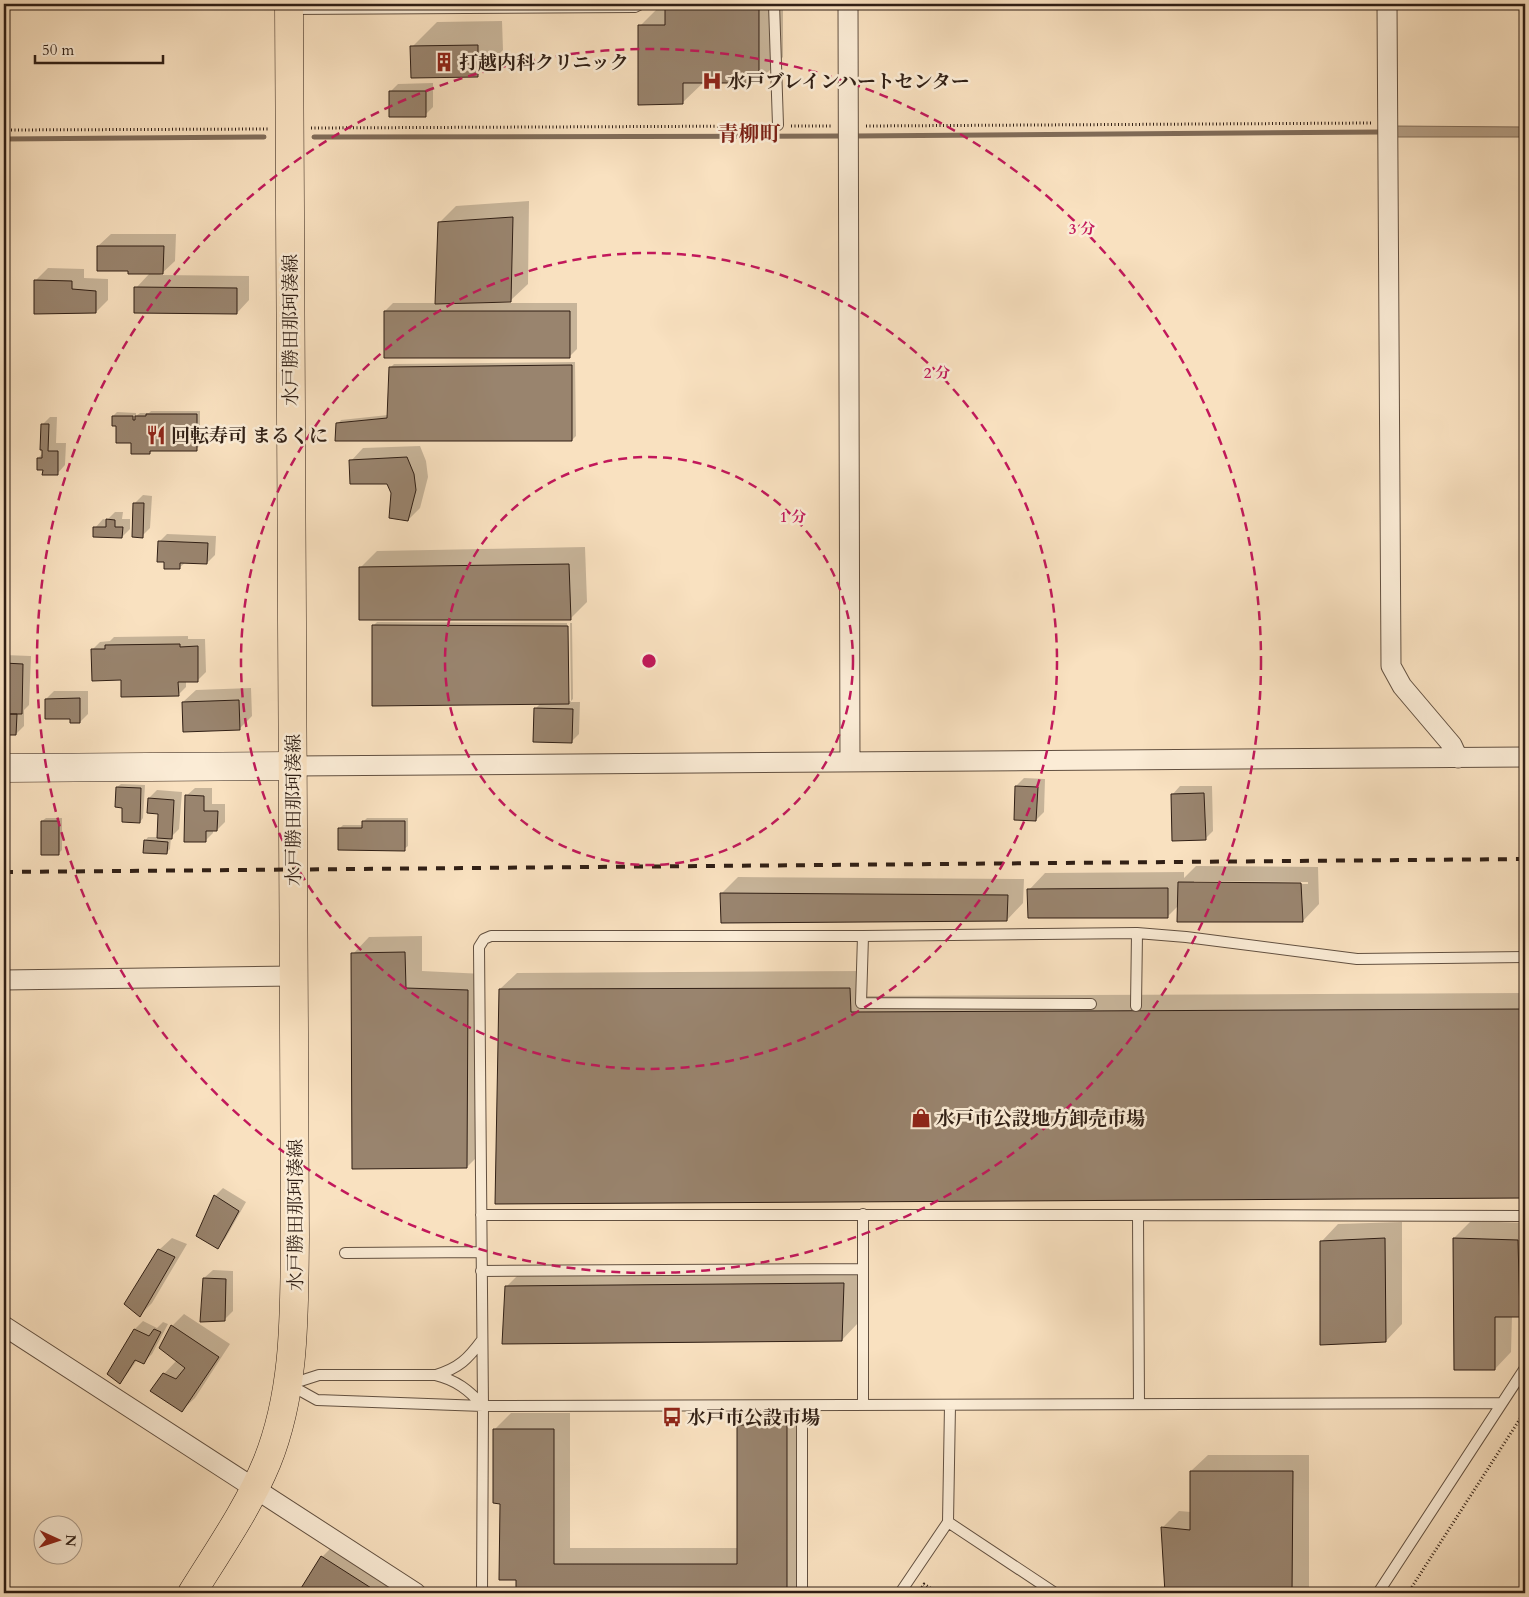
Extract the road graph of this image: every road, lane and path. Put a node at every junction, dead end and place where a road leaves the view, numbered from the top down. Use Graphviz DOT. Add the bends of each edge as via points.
graph roads {
  1 [pos="774,4"];
  2 [pos="848,4"];
  3 [pos="1387,4"];
  4 [pos="612,5"];
  5 [pos="637,5"];
  6 [pos="289,7"];
  7 [pos="1388,123"];
  8 [pos="778,126"];
  9 [pos="848,126"];
  10 [pos="289,128"];
  11 [pos="4,130"];
  12 [pos="1458,758"];
  13 [pos="1525,758"];
  14 [pos="850,762"];
  15 [pos="293,766"];
  16 [pos="4,768"];
  17 [pos="1137,933"];
  18 [pos="863,936"];
  19 [pos="1525,957"];
  20 [pos="294,976"];
  21 [pos="4,980"];
  22 [pos="1091,1004"];
  23 [pos="1136,1006"];
  24 [pos="863,1214"];
  25 [pos="481,1215"];
  26 [pos="1138,1215"];
  27 [pos="1525,1216"];
  28 [pos="345,1252"];
  29 [pos="481,1252"];
  30 [pos="863,1269"];
  31 [pos="481,1271"];
  32 [pos="4,1326"];
  33 [pos="482,1340"];
  34 [pos="1525,1368"];
  35 [pos="435,1375"];
  36 [pos="289,1385"];
  37 [pos="1502,1403"];
  38 [pos="1139,1404"];
  39 [pos="862,1405"];
  40 [pos="950,1405"];
  41 [pos="483,1406"];
  42 [pos="802,1406"];
  43 [pos="1525,1411"];
  44 [pos="255,1488"];
  45 [pos="948,1522"];
  46 [pos="192,1593"];
  47 [pos="416,1593"];
  48 [pos="482,1593"];
  49 [pos="802,1593"];
  50 [pos="900,1593"];
  51 [pos="918,1593"];
  52 [pos="938,1593"];
  53 [pos="1055,1593"];
  54 [pos="1378,1593"];
  55 [pos="1408,1593"];
  1 -- 8 [label="lane"];
  2 -- 9 [label="street"];
  3 -- 7 [label="street"];
  4 -- 5 [label="lane"];
  4 -- 6 [label="lane"];
  6 -- 10 [label="main road, 水戸勝田那珂湊線"];
  7 -- 9 [label="path"];
  7 -- 12 [label="street" via="1391,666 1402,686 1452,745"];
  8 -- 9 [label="path"];
  8 -- 10 [label="path"];
  9 -- 14 [label="street"];
  10 -- 11 [label="path"];
  10 -- 15 [label="main road, 水戸勝田那珂湊線"];
  12 -- 13 [label="street"];
  12 -- 14 [label="street"];
  14 -- 15 [label="street"];
  15 -- 16 [label="street"];
  15 -- 20 [label="main road, 水戸勝田那珂湊線"];
  17 -- 18 [label="lane"];
  17 -- 19 [label="lane" via="1357,959"];
  17 -- 23 [label="lane"];
  18 -- 22 [label="lane" via="861,1003"];
  18 -- 25 [label="lane" via="491,936 484,939 479,947"];
  20 -- 21 [label="street"];
  20 -- 36 [label="main road, 水戸勝田那珂湊線" via="296,1237"];
  24 -- 25 [label="lane"];
  24 -- 26 [label="lane"];
  24 -- 30 [label="lane"];
  25 -- 29 [label="lane"];
  26 -- 27 [label="lane"];
  26 -- 38 [label="lane"];
  28 -- 29 [label="lane"];
  29 -- 31 [label="lane"];
  30 -- 31 [label="lane"];
  30 -- 39 [label="lane"];
  31 -- 33 [label="lane"];
  32 -- 44 [label="street"];
  33 -- 35 [label="lane" via="458,1367"];
  33 -- 41 [label="lane"];
  34 -- 37 [label="lane"];
  35 -- 36 [label="lane" via="318,1374"];
  35 -- 41 [label="lane" via="458,1383"];
  36 -- 41 [label="lane" via="317,1400"];
  36 -- 44 [label="main road, 水戸勝田那珂湊線" via="276,1437"];
  37 -- 38 [label="lane"];
  37 -- 54 [label="lane"];
  38 -- 40 [label="lane"];
  39 -- 40 [label="lane"];
  39 -- 42 [label="lane"];
  40 -- 45 [label="lane"];
  41 -- 42 [label="lane"];
  41 -- 48 [label="lane"];
  42 -- 49 [label="lane"];
  43 -- 55 [label="path"];
  44 -- 46 [label="main road, 水戸勝田那珂湊線"];
  44 -- 47 [label="street"];
  45 -- 50 [label="lane"];
  45 -- 53 [label="lane"];
  51 -- 52 [label="path" via="924,1584"];
}
